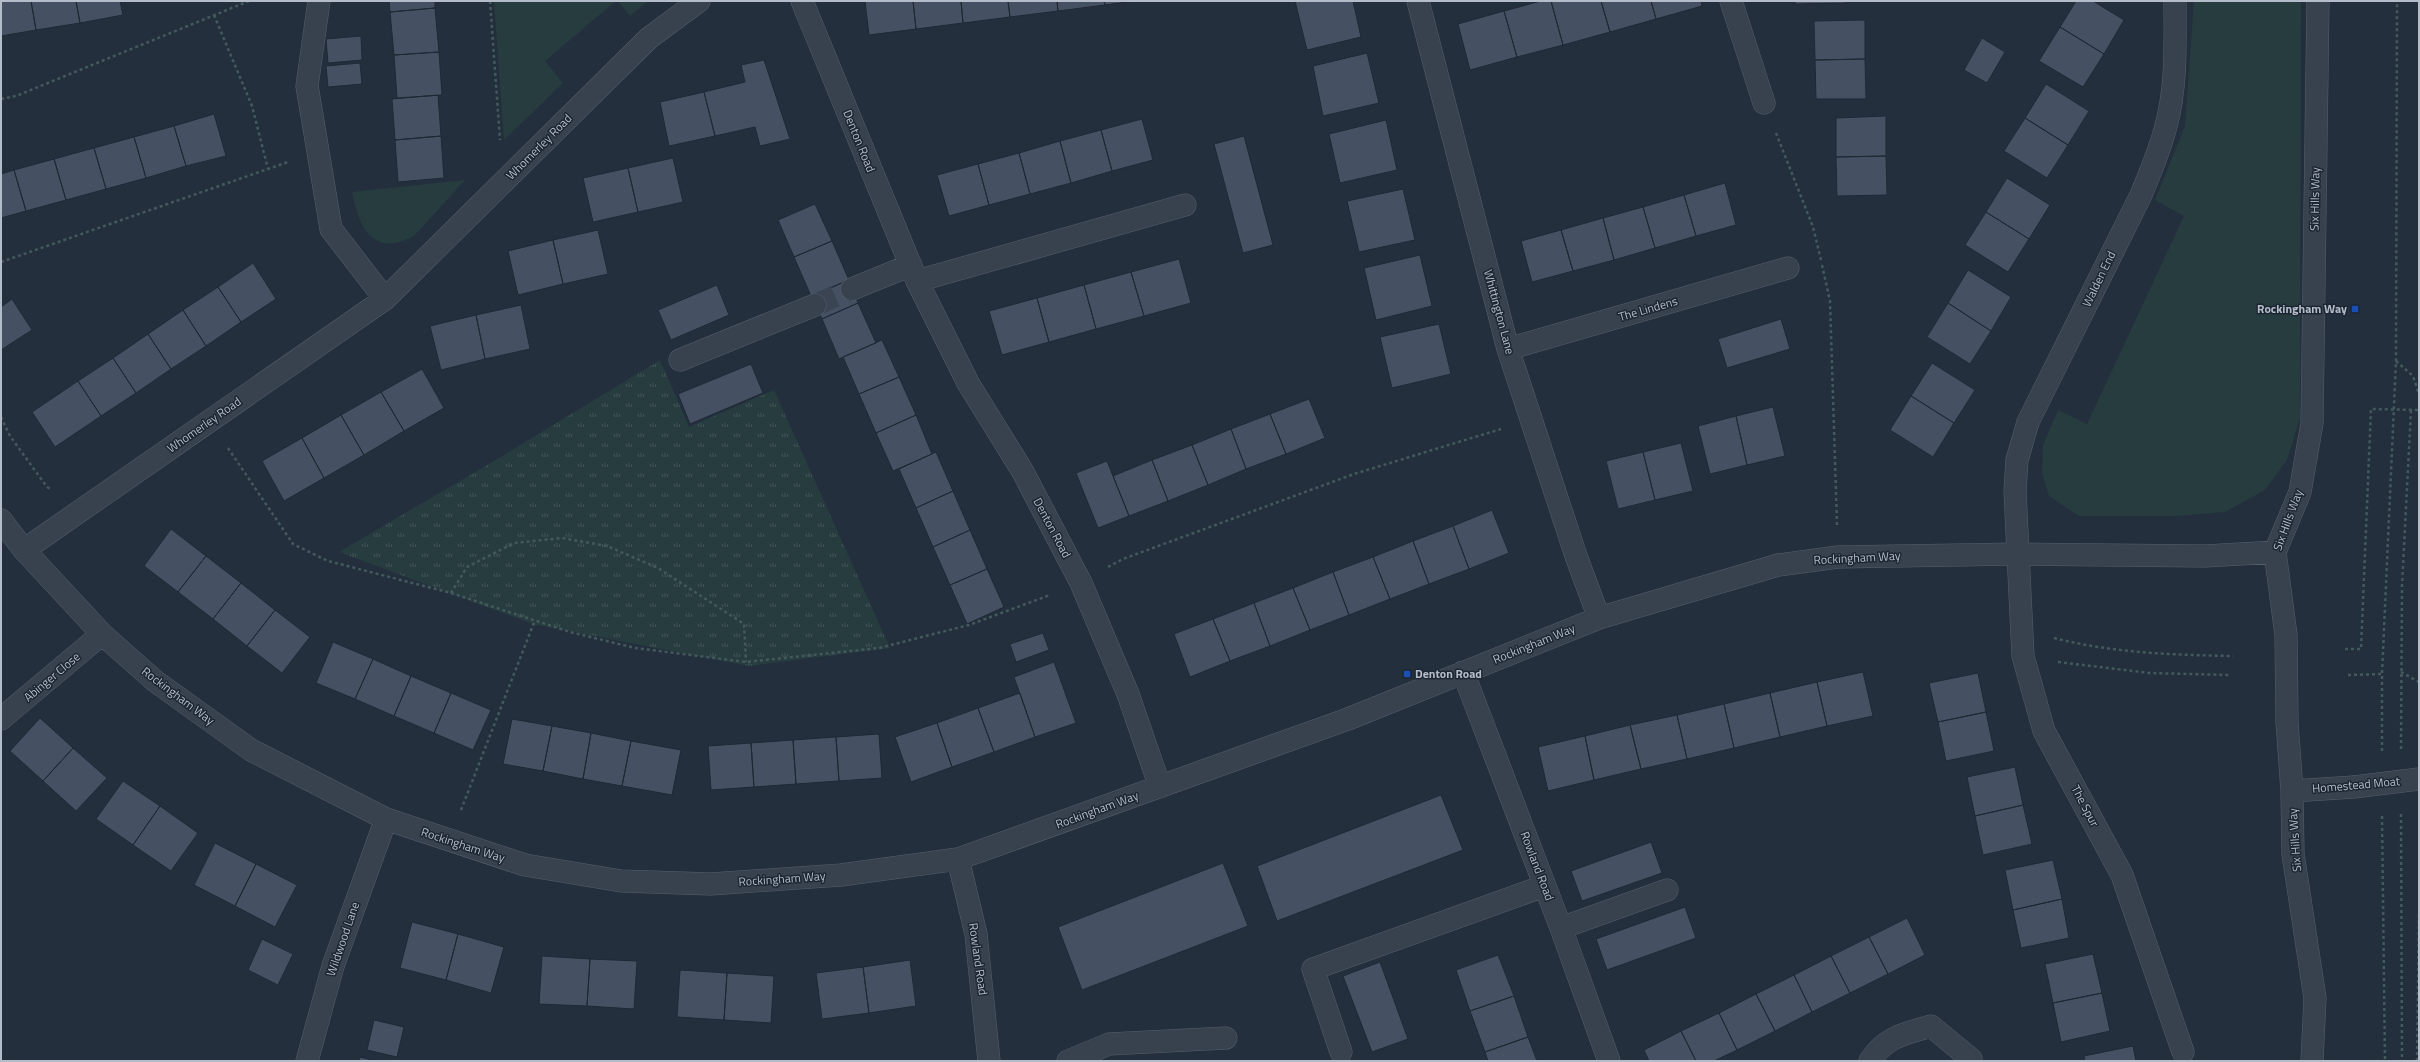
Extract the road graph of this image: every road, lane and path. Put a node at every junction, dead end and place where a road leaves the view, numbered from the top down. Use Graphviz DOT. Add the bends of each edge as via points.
graph roads {
  1 [pos="249,1"];
  2 [pos="319,1"];
  3 [pos="490,1"];
  4 [pos="699,1"];
  5 [pos="802,1"];
  6 [pos="1418,1"];
  7 [pos="1731,1"];
  8 [pos="2175,1"];
  9 [pos="2318,1"];
  10 [pos="2397,1"];
  11 [pos="214,15"];
  12 [pos="1,99"];
  13 [pos="1764,103"];
  14 [pos="318,152"];
  15 [pos="268,169"];
  16 [pos="503,182"];
  17 [pos="1185,205"];
  18 [pos="1,262"];
  19 [pos="1788,268"];
  20 [pos="914,273"];
  21 [pos="852,289"];
  22 [pos="385,299"];
  23 [pos="815,305"];
  24 [pos="1508,349"];
  25 [pos="680,360"];
  26 [pos="2396,361"];
  27 [pos="2419,394"];
  28 [pos="2393,410"];
  29 [pos="2411,410"];
  30 [pos="2419,410"];
  31 [pos="1,418"];
  32 [pos="1531,420"];
  33 [pos="209,421"];
  34 [pos="86,508"];
  35 [pos="1,520"];
  36 [pos="24,550"];
  37 [pos="2275,552"];
  38 [pos="2018,554"];
  39 [pos="1838,557"];
  40 [pos="1082,583"];
  41 [pos="451,593"];
  42 [pos="1599,618"];
  43 [pos="535,620"];
  44 [pos="2022,630"];
  45 [pos="102,634"];
  46 [pos="2345,649"];
  47 [pos="2023,656"];
  48 [pos="2233,656"];
  49 [pos="746,662"];
  50 [pos="1463,672"];
  51 [pos="2401,672"];
  52 [pos="2382,674"];
  53 [pos="2229,675"];
  54 [pos="2348,675"];
  55 [pos="2419,682"];
  56 [pos="1,719"];
  57 [pos="2401,756"];
  58 [pos="2382,759"];
  59 [pos="2419,779"];
  60 [pos="1160,787"];
  61 [pos="2292,791"];
  62 [pos="2401,810"];
  63 [pos="2382,813"];
  64 [pos="386,819"];
  65 [pos="449,841"];
  66 [pos="958,859"];
  67 [pos="1544,886"];
  68 [pos="1667,890"];
  69 [pos="2419,912"];
  70 [pos="1561,928"];
  71 [pos="1226,1038"];
  72 [pos="1341,1052"];
  73 [pos="2183,1052"];
  74 [pos="1971,1059"];
  75 [pos="307,1061"];
  76 [pos="989,1061"];
  77 [pos="1068,1061"];
  78 [pos="1609,1061"];
  79 [pos="1870,1061"];
  80 [pos="2312,1061"];
  81 [pos="2385,1061"];
  82 [pos="2402,1061"];
  83 [pos="2417,1061"];
  1 -- 11 [label="path"];
  2 -- 14 [label="street" via="308,86"];
  3 -- 16 [label="path"];
  4 -- 16 [label="street, Whomerley Road" via="649,38"];
  5 -- 20 [label="street, Denton Road"];
  6 -- 24 [label="street, Whittington Lane"];
  7 -- 13 [label="street"];
  8 -- 38 [label="street, Walden End" via="2172,93 2154,165 2028,422 2017,460 2015,491"];
  9 -- 37 [label="street, Six Hills Way" via="2312,423 2300,492"];
  10 -- 26 [label="path"];
  11 -- 12 [label="path" via="16,96"];
  11 -- 15 [label="path" via="252,106"];
  13 -- 39 [label="path" via="1813,226 1830,301"];
  14 -- 15 [label="path"];
  14 -- 22 [label="street" via="332,229"];
  15 -- 18 [label="path"];
  16 -- 22 [label="street, Whomerley Road"];
  17 -- 20 [label="street"];
  19 -- 24 [label="street, The Lindens"];
  20 -- 21 [label="street"];
  20 -- 40 [label="street, Denton Road" via="968,383 1023,472"];
  22 -- 33 [label="street, Whomerley Road"];
  23 -- 25 [label="street"];
  24 -- 32 [label="street, Whittington Lane"];
  26 -- 27 [label="path" via="2413,376"];
  26 -- 28 [label="path"];
  28 -- 29 [label="path"];
  28 -- 46 [label="path" via="2371,409 2360,649"];
  28 -- 52 [label="path"];
  29 -- 30 [label="path"];
  29 -- 51 [label="path" via="2402,586"];
  31 -- 34 [label="path" via="10,436 47,487"];
  32 -- 40 [label="path" via="1354,474 1122,559"];
  32 -- 42 [label="street, Whittington Lane"];
  33 -- 34 [label="street, Whomerley Road"];
  33 -- 41 [label="path" via="293,544 328,561"];
  34 -- 36 [label="street, Whomerley Road"];
  35 -- 36 [label="street, Rockingham Way"];
  36 -- 45 [label="street, Rockingham Way"];
  37 -- 38 [label="street, Rockingham Way" via="2205,556"];
  37 -- 61 [label="street, Six Hills Way" via="2286,635 2287,722"];
  38 -- 39 [label="street, Rockingham Way"];
  38 -- 44 [label="street, The Spur"];
  39 -- 42 [label="street, Rockingham Way" via="1778,565"];
  40 -- 49 [label="path" via="968,625 879,648"];
  40 -- 60 [label="street, Denton Road" via="1128,694"];
  41 -- 43 [label="path"];
  41 -- 49 [label="path" via="467,567 514,543 562,538 607,546 658,568 744,624"];
  42 -- 50 [label="street, Rockingham Way"];
  43 -- 49 [label="path" via="570,632 635,648"];
  43 -- 65 [label="path"];
  44 -- 47 [label="street, The Spur"];
  44 -- 48 [label="path" via="2088,646 2174,655"];
  45 -- 56 [label="street, Abinger Close"];
  45 -- 64 [label="street, Rockingham Way" via="155,681 251,750"];
  47 -- 53 [label="path" via="2150,673"];
  47 -- 73 [label="street, The Spur" via="2044,731 2122,875"];
  50 -- 60 [label="street, Rockingham Way" via="1348,719"];
  50 -- 67 [label="street, Rowland Road"];
  51 -- 55 [label="path"];
  51 -- 57 [label="path"];
  52 -- 54 [label="path"];
  52 -- 58 [label="path"];
  59 -- 61 [label="street, Homestead Moat, bridge"];
  60 -- 66 [label="street, Rockingham Way"];
  61 -- 80 [label="street, Six Hills Way" via="2293,854 2315,998"];
  62 -- 82 [label="path"];
  63 -- 81 [label="path"];
  64 -- 65 [label="street, Rockingham Way"];
  64 -- 75 [label="street, Wildwood Lane" via="333,966"];
  65 -- 66 [label="street, Rockingham Way" via="525,865 621,881 711,884 841,875"];
  66 -- 76 [label="street, Rowland Road" via="976,934"];
  67 -- 70 [label="street, Rowland Road"];
  67 -- 72 [label="street" via="1313,969"];
  68 -- 70 [label="street"];
  69 -- 83 [label="path"];
  70 -- 78 [label="street, Rowland Road"];
  71 -- 77 [label="street" via="1109,1044"];
  74 -- 79 [label="street" via="1931,1026 1893,1037"];
}
